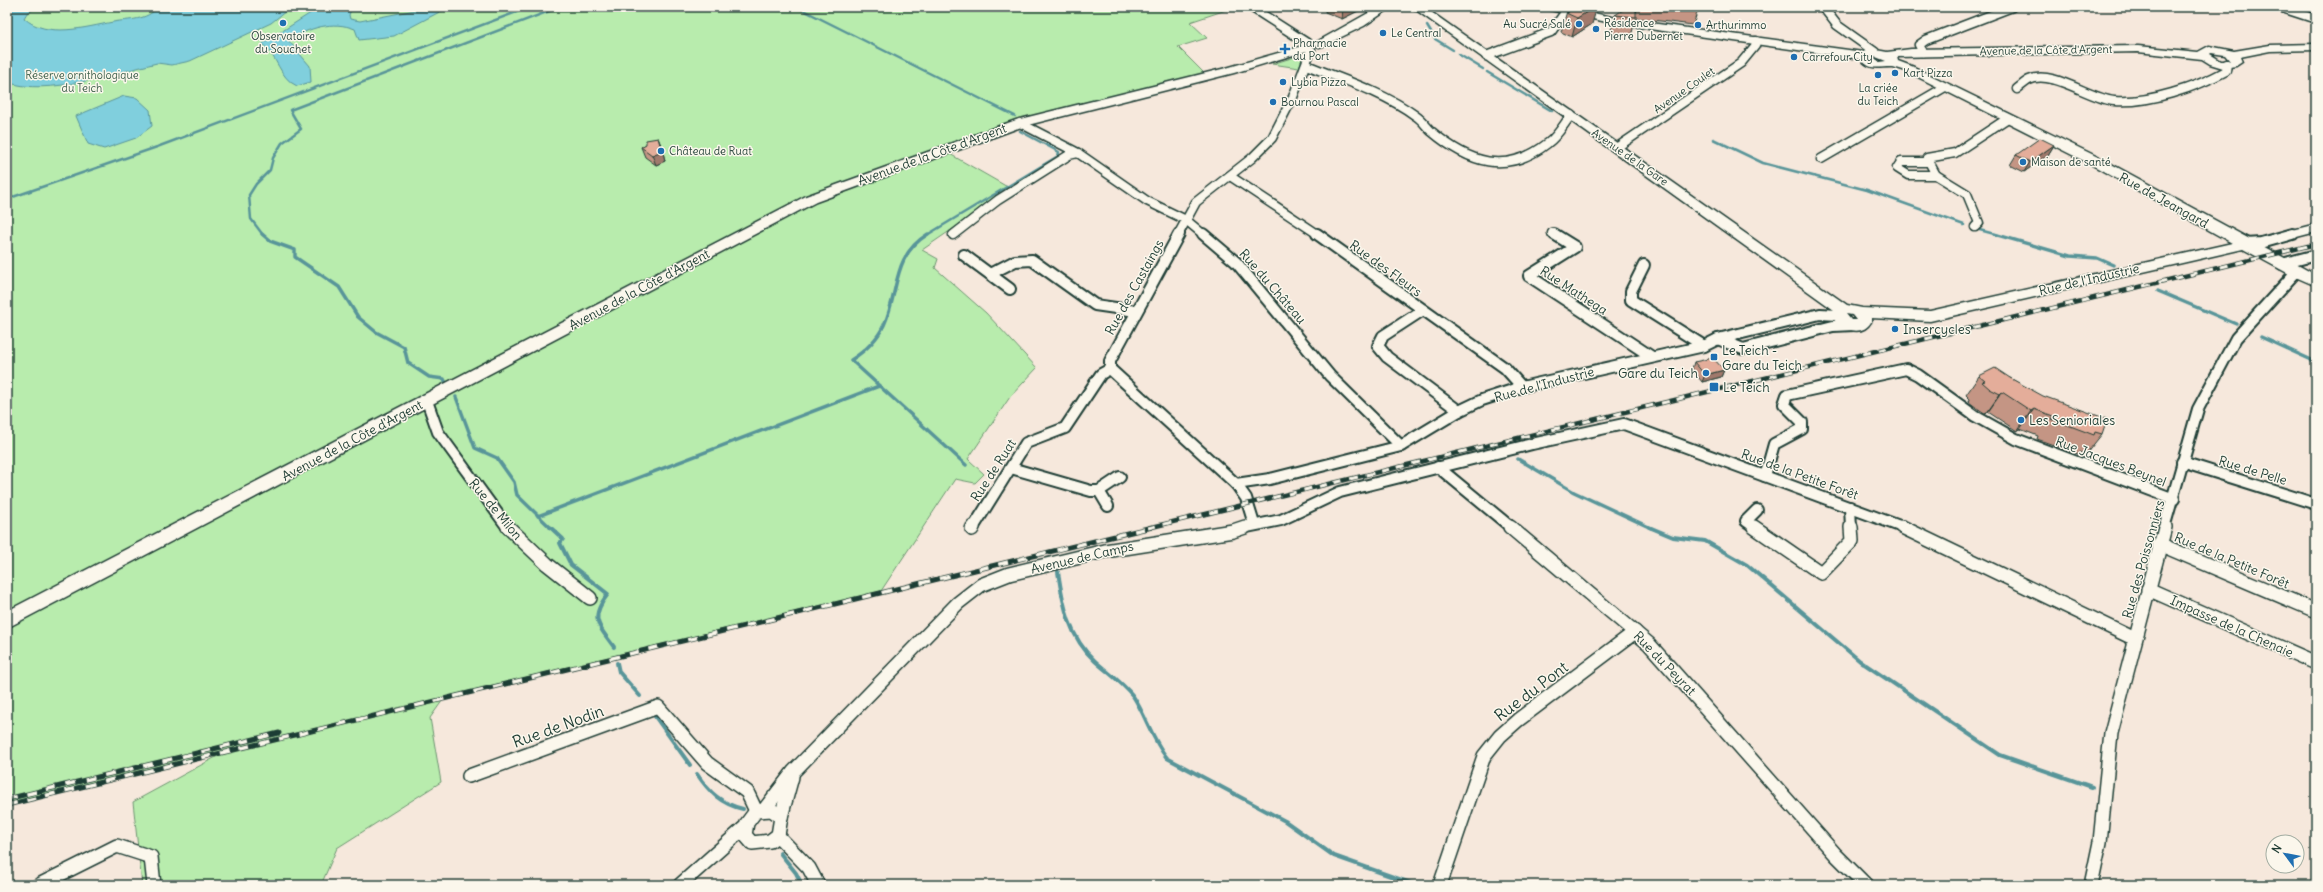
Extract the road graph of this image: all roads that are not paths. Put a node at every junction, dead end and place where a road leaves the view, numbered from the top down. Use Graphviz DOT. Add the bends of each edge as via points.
graph roads {
  1 [pos="1251,7"];
  2 [pos="1387,7"];
  3 [pos="1417,7"];
  4 [pos="1550,7"];
  5 [pos="1823,7"];
  6 [pos="2012,7"];
  7 [pos="2280,7"];
  8 [pos="1566,11"];
  9 [pos="2316,19"];
  10 [pos="1756,41"];
  11 [pos="1311,47"];
  12 [pos="2316,47"];
  13 [pos="1923,52"];
  14 [pos="1870,54"];
  15 [pos="1486,56"];
  16 [pos="1889,59"];
  17 [pos="2230,60"];
  18 [pos="1306,65"];
  19 [pos="1945,87"];
  20 [pos="2017,89"];
  21 [pos="1571,115"];
  22 [pos="2008,118"];
  23 [pos="1020,123"];
  24 [pos="1616,148"];
  25 [pos="1078,153"];
  26 [pos="1821,159"];
  27 [pos="1929,162"];
  28 [pos="1936,175"];
  29 [pos="1230,176"];
  30 [pos="1186,220"];
  31 [pos="1976,227"];
  32 [pos="2316,228"];
  33 [pos="1552,233"];
  34 [pos="953,235"];
  35 [pos="2245,244"];
  36 [pos="964,255"];
  37 [pos="2316,255"];
  38 [pos="2282,264"];
  39 [pos="1644,265"];
  40 [pos="2296,272"];
  41 [pos="990,274"];
  42 [pos="2316,281"];
  43 [pos="1010,289"];
  44 [pos="1423,310"];
  45 [pos="1136,311"];
  46 [pos="1840,312"];
  47 [pos="1857,319"];
  48 [pos="1718,339"];
  49 [pos="1704,346"];
  50 [pos="1652,357"];
  51 [pos="1110,369"];
  52 [pos="1522,387"];
  53 [pos="427,401"];
  54 [pos="1459,411"];
  55 [pos="1401,446"];
  56 [pos="2182,462"];
  57 [pos="1438,467"];
  58 [pos="1011,468"];
  59 [pos="1765,476"];
  60 [pos="1120,477"];
  61 [pos="1236,484"];
  62 [pos="1099,491"];
  63 [pos="2174,499"];
  64 [pos="2316,504"];
  65 [pos="1108,506"];
  66 [pos="1850,507"];
  67 [pos="1757,510"];
  68 [pos="1254,524"];
  69 [pos="972,529"];
  70 [pos="2159,544"];
  71 [pos="2148,589"];
  72 [pos="590,598"];
  73 [pos="2316,612"];
  74 [pos="7,620"];
  75 [pos="1635,632"];
  76 [pos="2135,639"];
  77 [pos="2316,663"];
  78 [pos="794,770"];
  79 [pos="469,776"];
  80 [pos="760,810"];
  81 [pos="781,817"];
  82 [pos="744,828"];
  83 [pos="778,836"];
  84 [pos="39,885"];
  85 [pos="154,885"];
  86 [pos="680,885"];
  87 [pos="818,885"];
  88 [pos="1440,885"];
  89 [pos="1866,885"];
  90 [pos="2091,885"];
  1 -- 11 [label="street"];
  2 -- 11 [label="main road, Avenue de la Côte d'Argent" via="1360,24"];
  3 -- 15 [label="main road, Avenue de la Gare"];
  4 -- 8 [label="main road"];
  5 -- 14 [label="street" via="1837,25"];
  6 -- 13 [label="street" via="1926,40 1919,45"];
  7 -- 9 [label="street"];
  8 -- 10 [label="main road" via="1629,23"];
  8 -- 15 [label="street" via="1551,32"];
  10 -- 14 [label="main road"];
  10 -- 24 [label="street, Avenue Coulet" via="1742,63"];
  11 -- 18 [label="street, Rue des Castaings"];
  11 -- 23 [label="main road, Avenue de la Côte d'Argent" via="1230,71"];
  12 -- 17 [label="main road" via="2270,48"];
  13 -- 16 [label="main road, Avenue de la Côte d'Argent"];
  13 -- 17 [label="main road, Avenue de la Côte d'Argent" via="2138,49 2204,56 2203,51 2209,49 2218,50"];
  14 -- 16 [label="main road, Avenue de la Côte d'Argent" via="1867,60 1874,64 1883,66"];
  15 -- 21 [label="main road, Avenue de la Gare"];
  16 -- 19 [label="main road, Rue de Jeangard"];
  17 -- 20 [label="street" via="2226,71 2216,77 2130,102 2089,96 2044,78 2031,79"];
  18 -- 21 [label="street" via="1371,91 1416,116 1431,132 1450,144 1476,158 1492,163 1515,162 1549,143"];
  18 -- 29 [label="street, Rue des Castaings" via="1272,138"];
  19 -- 22 [label="main road, Rue de Jeangard"];
  19 -- 26 [label="street"];
  21 -- 24 [label="main road, Avenue de la Gare"];
  22 -- 27 [label="street" via="1955,153 1927,158"];
  22 -- 35 [label="main road, Rue de Jeangard" via="2099,163"];
  23 -- 25 [label="street, Rue du Château"];
  23 -- 53 [label="main road, Avenue de la Côte d'Argent" via="811,199"];
  24 -- 46 [label="main road, Avenue de la Gare"];
  25 -- 30 [label="street, Rue du Château" via="1147,201"];
  25 -- 34 [label="street" via="998,200"];
  27 -- 28 [label="street"];
  27 -- 28 [label="street" via="1901,162 1898,168 1908,175"];
  28 -- 31 [label="street" via="1967,194 1979,223"];
  29 -- 30 [label="street, Rue des Castaings" via="1196,202"];
  29 -- 44 [label="street, Rue des Fleurs"];
  30 -- 45 [label="street, Rue des Castaings"];
  30 -- 55 [label="street, Rue du Château" via="1236,262 1330,376"];
  32 -- 35 [label="street, Rue de l'Industrie" via="2261,243"];
  33 -- 50 [label="street, Rue Mathega" via="1575,247 1529,276"];
  35 -- 38 [label="main road, Rue de Jeangard"];
  35 -- 47 [label="main road, Rue de l'Industrie" via="1930,316"];
  36 -- 41 [label="street"];
  37 -- 38 [label="street"];
  38 -- 40 [label="main road, Rue de Jeangard"];
  39 -- 49 [label="street" via="1631,291 1631,300"];
  40 -- 42 [label="main road, Rue de Jeangard"];
  40 -- 56 [label="street, Rue des Poissonniers" via="2236,338 2198,409"];
  41 -- 43 [label="street"];
  41 -- 45 [label="street" via="1015,260 1032,260 1095,305"];
  44 -- 52 [label="street, Rue des Fleurs" via="1505,368"];
  44 -- 54 [label="street" via="1383,336 1378,346 1386,357"];
  45 -- 51 [label="street, Rue des Castaings" via="1112,355"];
  46 -- 47 [label="main road, Rue de l'Industrie" via="1852,309"];
  46 -- 48 [label="street, Rue de l'Industrie" via="1820,314"];
  47 -- 48 [label="street" via="1743,349"];
  48 -- 49 [label="street, Rue de l'Industrie"];
  49 -- 50 [label="street, Rue de l'Industrie"];
  50 -- 52 [label="street, Rue de l'Industrie"];
  51 -- 58 [label="street, Rue de Ruat" via="1101,374 1065,428 1029,441"];
  51 -- 61 [label="street"];
  52 -- 54 [label="street, Rue de l'Industrie" via="1482,400"];
  53 -- 72 [label="street, Rue de Milon" via="438,432 510,530"];
  53 -- 74 [label="main road, Avenue de la Côte d'Argent"];
  54 -- 55 [label="street, Rue de l'Industrie"];
  55 -- 61 [label="street, Rue de l'Industrie" via="1270,479"];
  56 -- 63 [label="street, Rue des Poissonniers"];
  56 -- 64 [label="street, Rue de Pelle"];
  57 -- 59 [label="street, Rue de la Petite Forêt" via="1624,424"];
  57 -- 68 [label="street, Avenue de Camps" via="1340,492 1282,520"];
  57 -- 75 [label="street, Rue du Peyrat"];
  58 -- 62 [label="street" via="1082,489"];
  58 -- 69 [label="street, Rue de Ruat"];
  59 -- 63 [label="street, Rue Jacques Beynel" via="1774,444 1802,429 1802,422 1784,404 1787,395 1906,369 1975,416 2016,439"];
  59 -- 66 [label="street, Rue de la Petite Forêt"];
  60 -- 62 [label="street"];
  61 -- 68 [label="street" via="1246,498"];
  62 -- 65 [label="street"];
  63 -- 70 [label="street, Rue des Poissonniers"];
  66 -- 67 [label="street" via="1852,541 1821,573 1746,521"];
  66 -- 76 [label="street, Rue de la Petite Forêt" via="1916,532"];
  68 -- 78 [label="street, Avenue de Camps" via="1233,531 1105,551 1009,574 981,585 958,603"];
  70 -- 71 [label="street, Rue des Poissonniers"];
  70 -- 73 [label="street, Rue de la Petite Forêt"];
  71 -- 76 [label="street, Rue des Poissonniers"];
  71 -- 77 [label="street, Impasse de la Chenaie"];
  75 -- 88 [label="street, Rue du Pont" via="1610,654 1510,724 1493,743 1484,756"];
  75 -- 89 [label="street, Rue du Peyrat" via="1711,712 1836,855"];
  76 -- 90 [label="street, Rue des Poissonniers" via="2111,733 2100,842"];
  78 -- 80 [label="street, Avenue de Camps"];
  78 -- 81 [label="street, Avenue de Camps"];
  79 -- 80 [label="street, Rue de Nodin" via="658,707 707,763 747,792"];
  80 -- 81 [label="street" via="772,810"];
  80 -- 82 [label="street"];
  81 -- 83 [label="street" via="782,826"];
  82 -- 83 [label="street" via="747,839 752,843 765,844"];
  82 -- 86 [label="street"];
  83 -- 87 [label="street" via="808,868"];
  84 -- 85 [label="street" via="117,846 151,857"];
}
